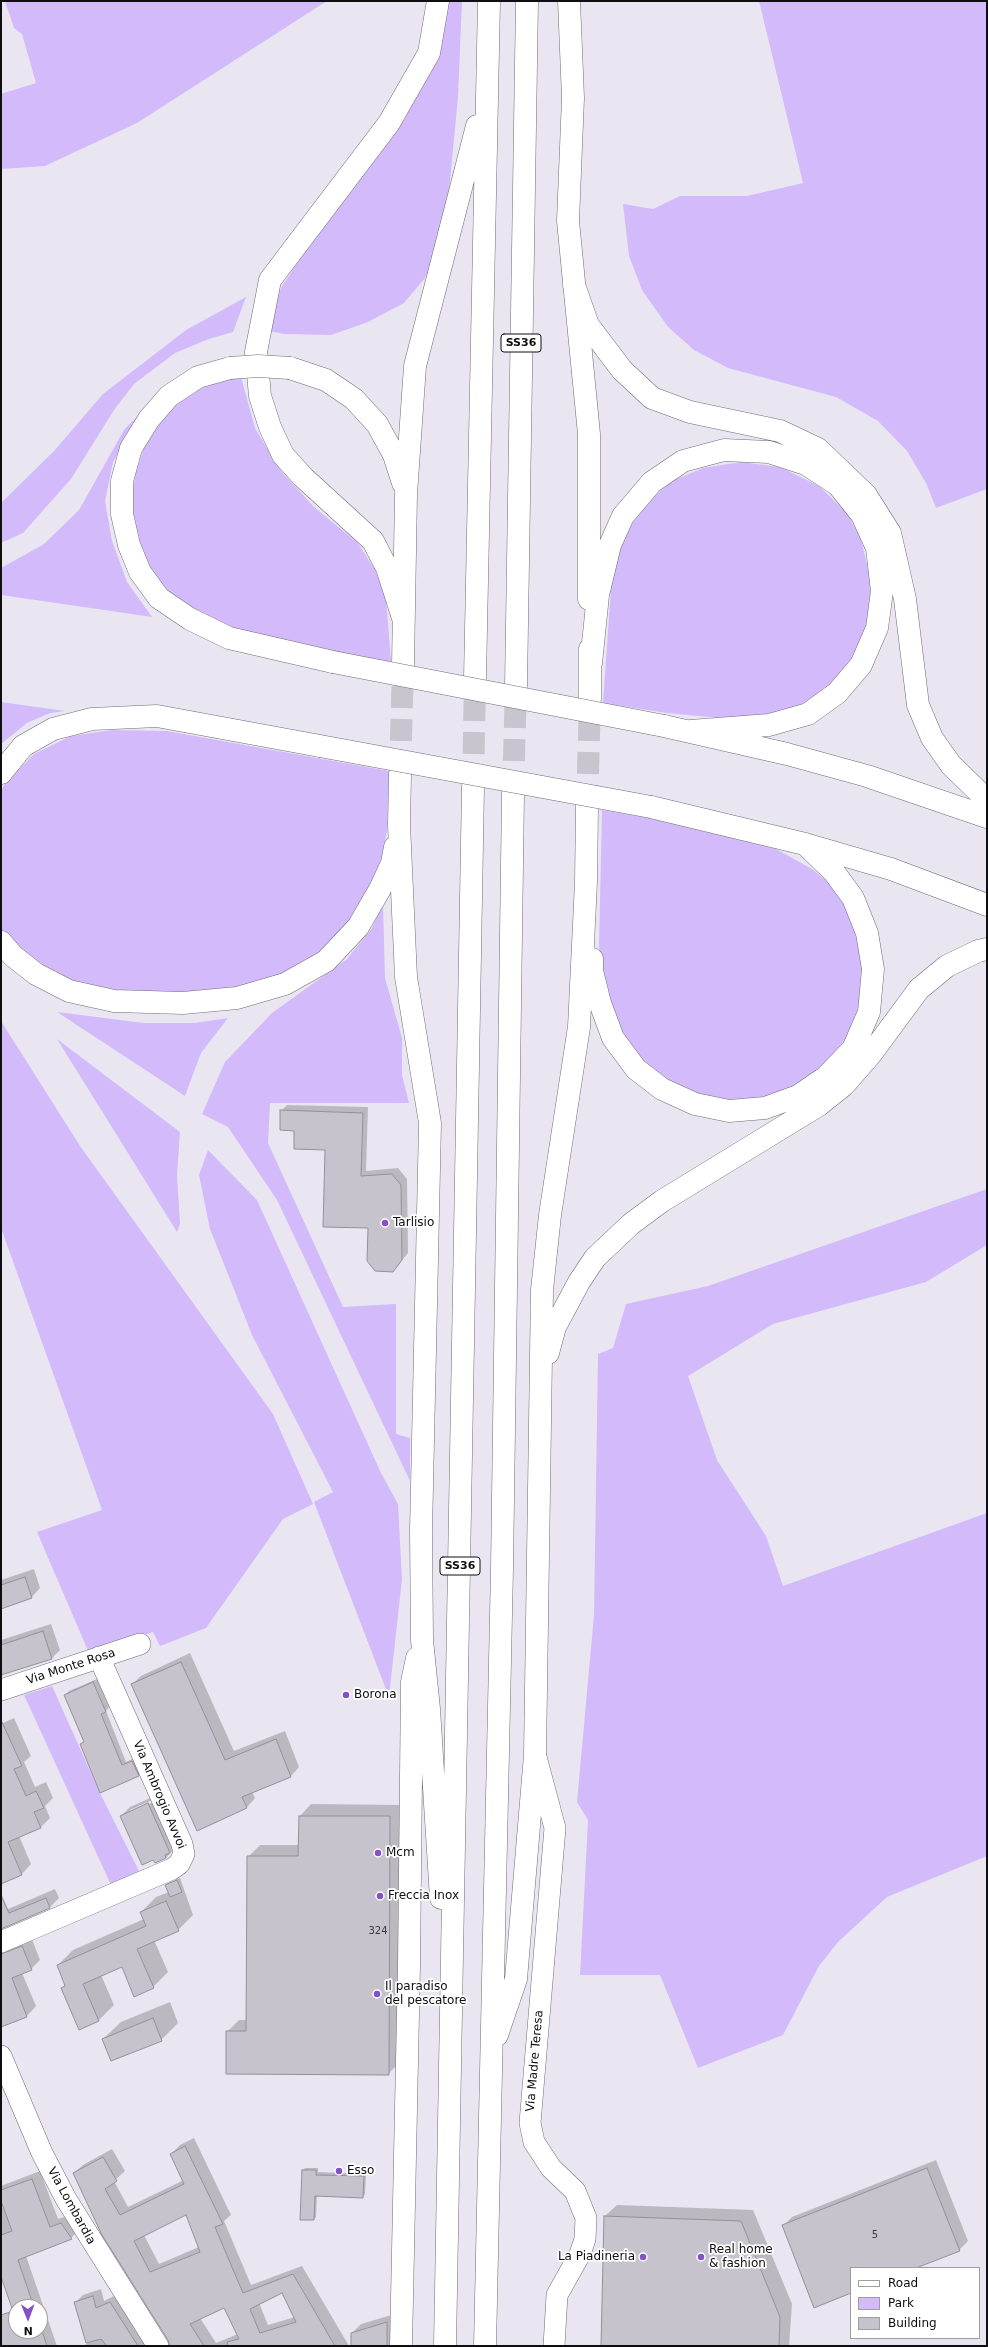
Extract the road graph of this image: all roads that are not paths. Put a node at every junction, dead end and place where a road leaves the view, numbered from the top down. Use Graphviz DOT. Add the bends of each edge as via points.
graph roads {
  1 [pos="438,1"];
  2 [pos="489,1"];
  3 [pos="527,1"];
  4 [pos="570,1"];
  5 [pos="487,90"];
  6 [pos="574,285"];
  7 [pos="406,494"];
  8 [pos="403,618"];
  9 [pos="591,663"];
  10 [pos="403,665"];
  11 [pos="475,678"];
  12 [pos="516,686"];
  13 [pos="590,699"];
  14 [pos="691,731"];
  15 [pos="1,773"];
  16 [pos="400,774"];
  17 [pos="472,787"];
  18 [pos="513,794"];
  19 [pos="987,800"];
  20 [pos="587,807"];
  21 [pos="987,817"];
  22 [pos="399,825"];
  23 [pos="805,844"];
  24 [pos="586,882"];
  25 [pos="987,906"];
  26 [pos="1,942"];
  27 [pos="987,950"];
  28 [pos="540,1379"];
  29 [pos="422,1640"];
  30 [pos="140,1644"];
  31 [pos="99,1657"];
  32 [pos="1,1690"];
  33 [pos="535,1754"];
  34 [pos="1,1942"];
  35 [pos="451,2007"];
  36 [pos="492,2052"];
  37 [pos="1,2056"];
  38 [pos="447,2222"];
  39 [pos="158,2346"];
  40 [pos="401,2346"];
  41 [pos="438,2346"];
  42 [pos="445,2346"];
  43 [pos="485,2346"];
  44 [pos="554,2346"];
  1 -- 8 [label="highway" via="429,53 389,123 270,280 256,352 260,396 283,455 303,477 373,541 387,568"];
  2 -- 5 [label="highway"];
  3 -- 12 [label="highway, SS36"];
  4 -- 6 [label="highway" via="573,98 568,221"];
  5 -- 7 [label="highway" via="415,366"];
  5 -- 11 [label="highway"];
  6 -- 9 [label="highway" via="589,434"];
  6 -- 19 [label="highway" via="588,325 622,370 652,398 690,412 780,431 818,449 866,495 890,533 905,599 918,705 932,738 951,765"];
  7 -- 8 [label="highway"];
  7 -- 14 [label="highway, bridge" via="394,455 380,430 354,399 326,380 290,368 258,366 230,368 198,377 169,396 149,419 131,448 122,482 122,514 129,545 140,572 159,598 190,619 229,638 333,662"];
  8 -- 10 [label="highway"];
  9 -- 13 [label="highway"];
  9 -- 14 [label="highway" via="598,595 610,545 624,516 652,482 683,461 724,450 769,452 806,464 838,485 862,515 877,548 882,591 877,628 861,665 837,693 808,714 769,725"];
  14 -- 21 [label="highway" via="867,776"];
  15 -- 23 [label="highway, bridge" via="24,746 53,729 92,719 157,716 651,807"];
  16 -- 22 [label="highway"];
  17 -- 35 [label="highway, SS36"];
  18 -- 36 [label="highway"];
  20 -- 24 [label="highway"];
  22 -- 26 [label="highway" via="392,862 358,927 326,961 286,984 237,998 183,1003 114,1000 69,991 36,974 12,956"];
  22 -- 29 [label="highway" via="406,977 430,1123 421,1531"];
  23 -- 24 [label="highway" via="834,872 853,898 867,933 873,969 869,1012 853,1049 826,1077 798,1096 765,1108 729,1111 695,1104 662,1089 636,1069 613,1038 600,1003 592,971"];
  23 -- 25 [label="highway" via="891,869"];
  24 -- 28 [label="highway" via="579,1027 548,1230 542,1290"];
  27 -- 28 [label="highway" via="978,951 946,966 920,989 844,1085 824,1101 662,1201 631,1224 595,1258 555,1327"];
  28 -- 33 [label="highway"];
  29 -- 35 [label="highway" via="433,1770 436,1845"];
  29 -- 40 [label="highway" via="412,1682 410,1966"];
  30 -- 31 [label="street, Via Monte Rosa"];
  31 -- 32 [label="street, Via Monte Rosa"];
  31 -- 34 [label="street, Via Ambrogio Avvoi" via="182,1844 184,1854 179,1864 172,1869"];
  33 -- 36 [label="highway" via="516,1979"];
  33 -- 44 [label="street, Via Madre Teresa" via="555,1828 530,2123 534,2142 550,2168 575,2191 586,2218 585,2239 580,2254 557,2295"];
  35 -- 38 [label="highway, SS36"];
  36 -- 43 [label="highway"];
  37 -- 39 [label="street, Via Lombardia" via="42,2153 66,2199"];
  38 -- 41 [label="highway"];
  38 -- 42 [label="highway, SS36"];
}
